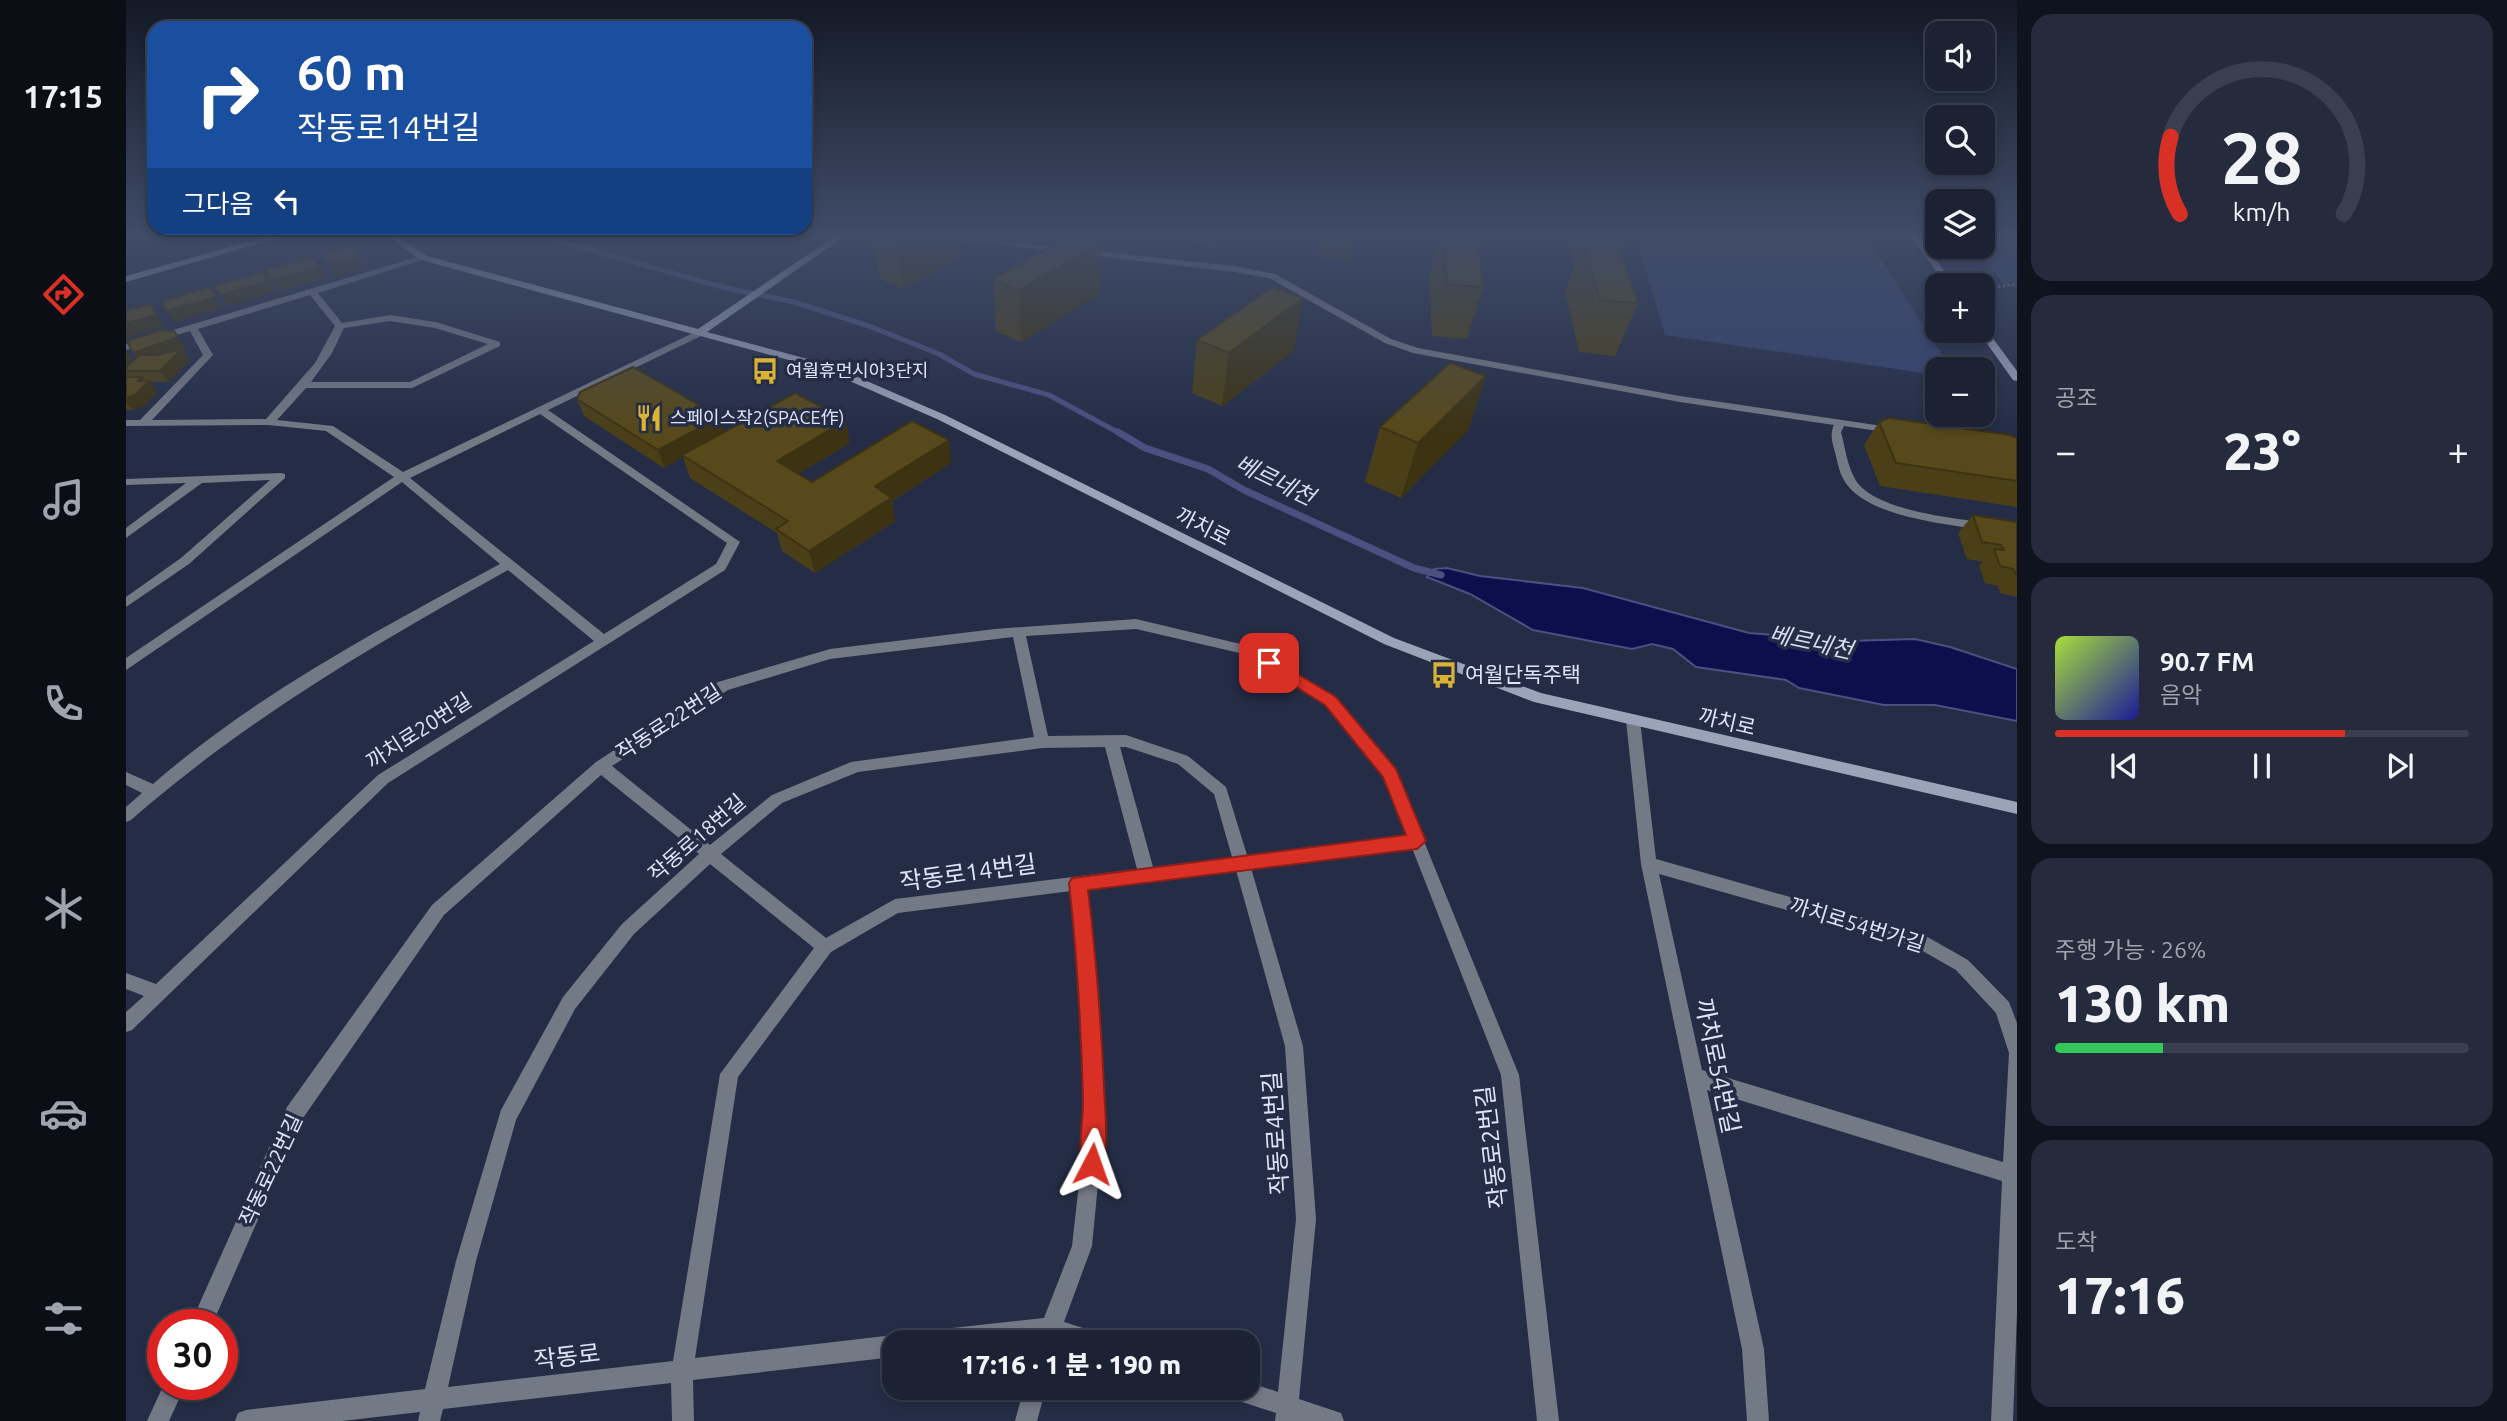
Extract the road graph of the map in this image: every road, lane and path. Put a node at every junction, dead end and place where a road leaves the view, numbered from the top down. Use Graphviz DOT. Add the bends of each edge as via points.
graph roads {
  1 [pos="281,300"];
  2 [pos="319,300"];
  3 [pos="577,300"];
  4 [pos="747,300"];
  5 [pos="1315,300"];
  6 [pos="340,326"];
  7 [pos="192,327"];
  8 [pos="698,334"];
  9 [pos="1992,343"];
  10 [pos="126,347"];
  11 [pos="2017,378"];
  12 [pos="303,385"];
  13 [pos="541,410"];
  14 [pos="269,422"];
  15 [pos="1840,422"];
  16 [pos="126,423"];
  17 [pos="143,423"];
  18 [pos="1902,432"];
  19 [pos="402,477"];
  20 [pos="199,479"];
  21 [pos="126,482"];
  22 [pos="2017,530"];
  23 [pos="126,534"];
  24 [pos="509,564"];
  25 [pos="126,603"];
  26 [pos="1018,632"];
  27 [pos="603,640"];
  28 [pos="126,665"];
  29 [pos="1633,720"];
  30 [pos="1111,741"];
  31 [pos="1042,742"];
  32 [pos="601,766"];
  33 [pos="126,778"];
  34 [pos="153,791"];
  35 [pos="2017,808"];
  36 [pos="126,816"];
  37 [pos="1417,841"];
  38 [pos="710,854"];
  39 [pos="1243,863"];
  40 [pos="1649,864"];
  41 [pos="1147,875"];
  42 [pos="1078,883"];
  43 [pos="825,947"];
  44 [pos="126,981"];
  45 [pos="158,993"];
  46 [pos="126,1024"];
  47 [pos="2017,1050"];
  48 [pos="2017,1056"];
  49 [pos="1695,1077"];
  50 [pos="2012,1174"];
  51 [pos="208,1309"];
  52 [pos="1050,1330"];
  53 [pos="882,1347"];
  54 [pos="682,1371"];
  55 [pos="168,1400"];
  56 [pos="1032,1400"];
  57 [pos="1257,1400"];
  58 [pos="431,1410"];
  59 [pos="1287,1414"];
  60 [pos="159,1421"];
  61 [pos="246,1421"];
  62 [pos="683,1421"];
  63 [pos="1026,1421"];
  64 [pos="1333,1421"];
  65 [pos="1548,1421"];
  66 [pos="1758,1421"];
  67 [pos="2002,1421"];
  1 -- 7 [label="street"];
  2 -- 6 [label="street"];
  3 -- 8 [label="street, 까치로"];
  4 -- 8 [label="street"];
  5 -- 15 [label="street" via="1388,341 1416,351 1680,399"];
  6 -- 12 [label="street" via="335,342"];
  6 -- 12 [label="street" via="390,318 436,325 497,344 412,385"];
  7 -- 10 [label="street"];
  7 -- 17 [label="street" via="208,355"];
  8 -- 13 [label="street"];
  8 -- 29 [label="street, 까치로" via="826,367 942,417 1389,641 1539,698"];
  9 -- 11 [label="street"];
  12 -- 14 [label="street"];
  13 -- 19 [label="street"];
  13 -- 27 [label="street, 까치로20번길" via="734,542 721,567"];
  14 -- 17 [label="street"];
  14 -- 19 [label="street" via="329,428"];
  15 -- 18 [label="street"];
  15 -- 22 [label="street" via="1836,432 1851,483 1863,495 1905,511"];
  16 -- 17 [label="street"];
  19 -- 24 [label="street"];
  19 -- 28 [label="street"];
  20 -- 21 [label="street"];
  20 -- 23 [label="street"];
  20 -- 25 [label="street" via="281,476 185,561"];
  24 -- 27 [label="street"];
  24 -- 34 [label="street" via="328,664"];
  26 -- 31 [label="street"];
  26 -- 32 [label="street, 작동로22번길" via="831,654 723,686"];
  26 -- 37 [label="street, 작동로22번길" via="1136,624 1248,650 1330,701 1390,774"];
  27 -- 45 [label="street, 까치로20번길" via="383,779"];
  29 -- 35 [label="street, 까치로"];
  29 -- 40 [label="street, 까치로54번길"];
  30 -- 31 [label="street, 작동로18번길"];
  30 -- 39 [label="street, 작동로18번길" via="1126,741 1183,760 1221,791"];
  30 -- 41 [label="street"];
  31 -- 38 [label="street, 작동로18번길" via="856,765 777,799"];
  32 -- 38 [label="street"];
  32 -- 51 [label="street, 작동로22번길" via="438,910 294,1114"];
  33 -- 34 [label="street"];
  34 -- 36 [label="street"];
  37 -- 39 [label="street, 작동로14번길"];
  37 -- 65 [label="street, 작동로2번길" via="1510,1075"];
  38 -- 43 [label="street"];
  38 -- 58 [label="street, 작동로18번길" via="628,929 569,1003 508,1117 466,1261"];
  39 -- 41 [label="street, 작동로14번길"];
  39 -- 59 [label="street, 작동로4번길" via="1294,1046 1306,1219"];
  40 -- 47 [label="street, 까치로54번가길" via="1918,940 1962,965 2003,1008"];
  40 -- 49 [label="street, 까치로54번길"];
  41 -- 42 [label="street, 작동로14번길"];
  42 -- 43 [label="street, 작동로14번길" via="895,906"];
  42 -- 52 [label="street" via="1090,993 1095,1121 1082,1246"];
  43 -- 54 [label="street, 작동로14번길" via="729,1074"];
  44 -- 45 [label="street"];
  45 -- 46 [label="street, 까치로20번길"];
  48 -- 50 [label="street"];
  49 -- 50 [label="street"];
  49 -- 66 [label="street, 까치로54번길" via="1753,1349"];
  50 -- 67 [label="street"];
  53 -- 54 [label="street, 작동로"];
  54 -- 58 [label="street, 작동로"];
  54 -- 62 [label="street, 작동로14번길"];
  55 -- 60 [label="street"];
  56 -- 63 [label="street"];
  57 -- 59 [label="street"];
  58 -- 61 [label="street, 작동로"];
  59 -- 64 [label="street"];
}
